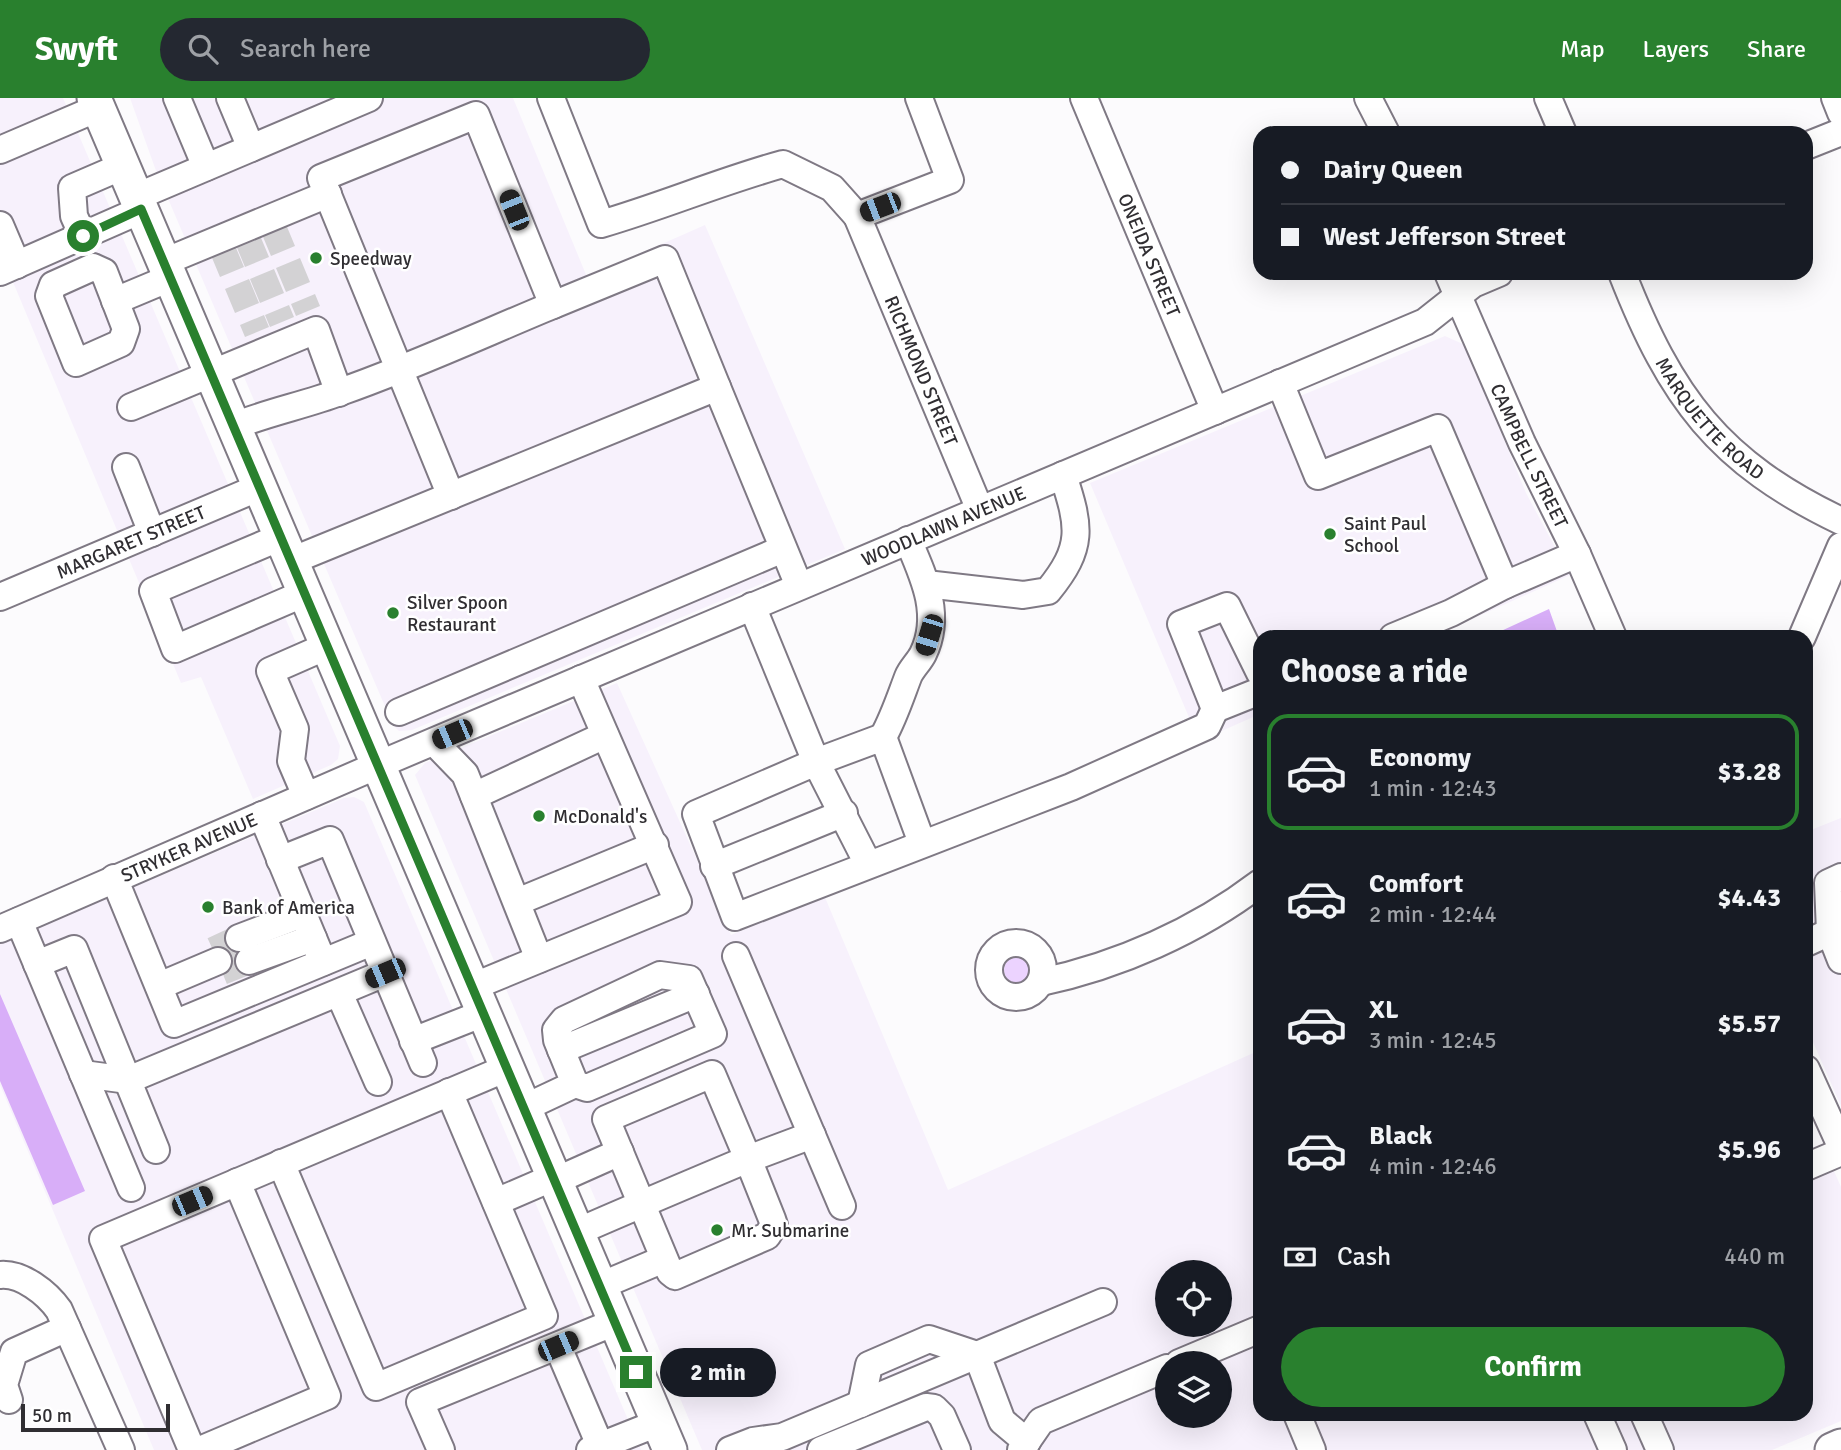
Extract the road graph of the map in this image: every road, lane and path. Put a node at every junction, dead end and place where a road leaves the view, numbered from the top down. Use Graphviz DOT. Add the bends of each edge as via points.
graph roads {
  1 [pos="177,98"];
  2 [pos="230,98"];
  3 [pos="369,98"];
  4 [pos="551,98"];
  5 [pos="919,98"];
  6 [pos="1084,98"];
  7 [pos="1368,98"];
  8 [pos="1548,98"];
  9 [pos="1835,98"];
  10 [pos="96,103"];
  11 [pos="1841,113"];
  12 [pos="1382,126"];
  13 [pos="1560,126"];
  14 [pos="1841,132"];
  15 [pos="1813,143"];
  16 [pos="251,148"];
  17 [pos="0,150"];
  18 [pos="123,166"];
  19 [pos="206,167"];
  20 [pos="328,194"];
  21 [pos="139,203"];
  22 [pos="860,223"];
  23 [pos="0,225"];
  24 [pos="83,236"];
  25 [pos="8,268"];
  26 [pos="167,270"];
  27 [pos="1482,280"];
  28 [pos="1625,280"];
  29 [pos="1453,284"];
  30 [pos="115,301"];
  31 [pos="553,305"];
  32 [pos="399,368"];
  33 [pos="211,372"];
  34 [pos="1280,383"];
  35 [pos="717,387"];
  36 [pos="339,393"];
  37 [pos="131,408"];
  38 [pos="1215,411"];
  39 [pos="234,426"];
  40 [pos="126,467"];
  41 [pos="1063,475"];
  42 [pos="260,487"];
  43 [pos="451,496"];
  44 [pos="980,509"];
  45 [pos="1841,521"];
  46 [pos="152,533"];
  47 [pos="908,540"];
  48 [pos="1841,546"];
  49 [pos="286,549"];
  50 [pos="783,549"];
  51 [pos="1577,554"];
  52 [pos="926,584"];
  53 [pos="1505,584"];
  54 [pos="799,586"];
  55 [pos="305,593"];
  56 [pos="0,597"];
  57 [pos="752,606"];
  58 [pos="1411,630"];
  59 [pos="1610,630"];
  60 [pos="1805,630"];
  61 [pos="327,646"];
  62 [pos="1253,659"];
  63 [pos="581,679"];
  64 [pos="1253,694"];
  65 [pos="437,696"];
  66 [pos="1215,709"];
  67 [pos="399,712"];
  68 [pos="450,735"];
  69 [pos="605,735"];
  70 [pos="883,737"];
  71 [pos="816,762"];
  72 [pos="378,765"];
  73 [pos="469,785"];
  74 [pos="306,796"];
  75 [pos="844,813"];
  76 [pos="262,815"];
  77 [pos="922,843"];
  78 [pos="654,845"];
  79 [pos="280,860"];
  80 [pos="868,864"];
  81 [pos="714,866"];
  82 [pos="1841,877"];
  83 [pos="114,878"];
  84 [pos="1253,888"];
  85 [pos="517,902"];
  86 [pos="10,925"];
  87 [pos="1836,930"];
  88 [pos="311,934"];
  89 [pos="1813,940"];
  90 [pos="372,942"];
  91 [pos="244,949"];
  92 [pos="736,956"];
  93 [pos="539,959"];
  94 [pos="1841,960"];
  95 [pos="218,961"];
  96 [pos="37,964"];
  97 [pos="385,973"];
  98 [pos="1041,982"];
  99 [pos="159,986"];
  100 [pos="339,993"];
  101 [pos="478,1000"];
  102 [pos="507,1068"];
  103 [pos="83,1074"];
  104 [pos="128,1080"];
  105 [pos="378,1082"];
  106 [pos="575,1084"];
  107 [pos="1813,1084"];
  108 [pos="449,1092"];
  109 [pos="524,1108"];
  110 [pos="812,1135"];
  111 [pos="1841,1146"];
  112 [pos="156,1150"];
  113 [pos="620,1152"];
  114 [pos="1841,1152"];
  115 [pos="748,1159"];
  116 [pos="281,1163"];
  117 [pos="1813,1164"];
  118 [pos="554,1179"];
  119 [pos="237,1182"];
  120 [pos="131,1188"];
  121 [pos="496,1202"];
  122 [pos="642,1204"];
  123 [pos="842,1206"];
  124 [pos="577,1232"];
  125 [pos="664,1259"];
  126 [pos="0,1275"];
  127 [pos="600,1286"];
  128 [pos="1103,1302"];
  129 [pos="615,1322"];
  130 [pos="66,1328"];
  131 [pos="1253,1332"];
  132 [pos="558,1346"];
  133 [pos="1208,1351"];
  134 [pos="7,1353"];
  135 [pos="977,1355"];
  136 [pos="1155,1373"];
  137 [pos="9,1400"];
  138 [pos="1300,1421"];
  139 [pos="1600,1421"];
  140 [pos="1647,1421"];
  141 [pos="664,1436"];
  142 [pos="1024,1446"];
  143 [pos="1841,1446"];
  144 [pos="598,1449"];
  145 [pos="121,1450"];
  146 [pos="192,1450"];
  147 [pos="200,1450"];
  148 [pos="440,1450"];
  149 [pos="730,1450"];
  150 [pos="821,1450"];
  151 [pos="957,1450"];
  152 [pos="1312,1450"];
  153 [pos="1613,1450"];
  154 [pos="1660,1450"];
  155 [pos="1832,1450"];
  1 -- 19 [label="street"];
  2 -- 16 [label="street"];
  3 -- 16 [label="street"];
  4 -- 22 [label="street, RICHMOND STREET" via="601,224 783,164 832,188"];
  5 -- 22 [label="street" via="950,180"];
  6 -- 38 [label="street, ONEIDA STREET"];
  7 -- 12 [label="street"];
  8 -- 13 [label="street"];
  9 -- 11 [label="street"];
  10 -- 17 [label="street"];
  10 -- 18 [label="main road"];
  14 -- 15 [label="street"];
  16 -- 19 [label="street"];
  18 -- 21 [label="main road"];
  18 -- 24 [label="street" via="72,188 74,216"];
  19 -- 21 [label="street"];
  20 -- 26 [label="street"];
  20 -- 31 [label="street" via="321,178 476,115"];
  20 -- 32 [label="street"];
  21 -- 24 [label="street"];
  21 -- 26 [label="main road"];
  22 -- 44 [label="street, RICHMOND STREET"];
  23 -- 25 [label="street"];
  24 -- 25 [label="street"];
  26 -- 30 [label="street"];
  26 -- 33 [label="main road"];
  27 -- 29 [label="street, WOODLAWN AVENUE"];
  28 -- 45 [label="street, MARQUETTE ROAD" via="1652,344 1679,391 1718,440 1763,478"];
  29 -- 34 [label="street, WOODLAWN AVENUE" via="1425,322"];
  29 -- 51 [label="street, CAMPBELL STREET"];
  31 -- 32 [label="street"];
  31 -- 35 [label="street" via="665,259"];
  32 -- 36 [label="street"];
  32 -- 43 [label="street"];
  33 -- 36 [label="street" via="261,341 312,320"];
  33 -- 37 [label="street"];
  33 -- 39 [label="main road"];
  34 -- 38 [label="street, WOODLAWN AVENUE"];
  34 -- 53 [label="street" via="1318,476 1438,428"];
  35 -- 43 [label="street"];
  35 -- 50 [label="street"];
  36 -- 39 [label="street"];
  38 -- 41 [label="street, WOODLAWN AVENUE"];
  39 -- 42 [label="main road"];
  40 -- 46 [label="street"];
  41 -- 44 [label="street, WOODLAWN AVENUE"];
  41 -- 52 [label="street" via="1075,512 1077,541 1067,568 1048,591 1023,596"];
  42 -- 46 [label="street, MARGARET STREET"];
  42 -- 49 [label="main road"];
  43 -- 49 [label="street"];
  44 -- 47 [label="street, WOODLAWN AVENUE"];
  46 -- 56 [label="street, MARGARET STREET"];
  47 -- 52 [label="street"];
  47 -- 54 [label="street, WOODLAWN AVENUE"];
  48 -- 60 [label="street"];
  49 -- 55 [label="main road"];
  49 -- 55 [label="street" via="153,591 175,649"];
  50 -- 54 [label="street"];
  50 -- 65 [label="street"];
  51 -- 53 [label="street"];
  51 -- 59 [label="street, CAMPBELL STREET"];
  52 -- 70 [label="street" via="932,620 929,635"];
  53 -- 58 [label="street"];
  54 -- 57 [label="street, WOODLAWN AVENUE"];
  55 -- 61 [label="main road"];
  57 -- 63 [label="street, WOODLAWN AVENUE"];
  57 -- 71 [label="street"];
  61 -- 72 [label="main road"];
  61 -- 74 [label="street" via="270,671 295,729 291,761"];
  62 -- 66 [label="street" via="1227,606 1181,624"];
  63 -- 68 [label="street, WOODLAWN AVENUE"];
  63 -- 69 [label="street"];
  64 -- 66 [label="street"];
  65 -- 67 [label="street"];
  65 -- 68 [label="street"];
  66 -- 77 [label="street" via="1207,726 1036,801"];
  68 -- 72 [label="street, WOODLAWN AVENUE"];
  68 -- 73 [label="street"];
  69 -- 73 [label="street"];
  69 -- 78 [label="street"];
  70 -- 71 [label="street"];
  70 -- 77 [label="street"];
  71 -- 75 [label="street"];
  71 -- 81 [label="street" via="696,814"];
  72 -- 74 [label="street, STRYKER AVENUE"];
  72 -- 101 [label="main road"];
  73 -- 85 [label="street"];
  74 -- 76 [label="street, STRYKER AVENUE"];
  75 -- 80 [label="street"];
  75 -- 81 [label="street"];
  76 -- 79 [label="street"];
  76 -- 83 [label="street, STRYKER AVENUE"];
  77 -- 80 [label="street"];
  78 -- 85 [label="street"];
  78 -- 93 [label="street" via="678,902"];
  79 -- 88 [label="street"];
  79 -- 90 [label="street" via="330,840"];
  80 -- 81 [label="street" via="735,916"];
  82 -- 87 [label="street" via="1828,883"];
  83 -- 86 [label="street, STRYKER AVENUE"];
  83 -- 99 [label="street"];
  84 -- 98 [label="street" via="1184,931 1075,975"];
  85 -- 93 [label="street"];
  86 -- 96 [label="street"];
  87 -- 89 [label="street"];
  87 -- 94 [label="street"];
  88 -- 90 [label="street"];
  88 -- 91 [label="street"];
  88 -- 99 [label="street" via="174,1024"];
  90 -- 97 [label="street"];
  92 -- 110 [label="street"];
  93 -- 101 [label="street"];
  95 -- 99 [label="street"];
  96 -- 103 [label="street"];
  96 -- 104 [label="street" via="74,949"];
  97 -- 100 [label="street"];
  97 -- 101 [label="street" via="418,1052"];
  100 -- 104 [label="street"];
  100 -- 105 [label="street"];
  101 -- 102 [label="main road"];
  102 -- 108 [label="street"];
  102 -- 109 [label="main road"];
  103 -- 104 [label="street"];
  103 -- 120 [label="street"];
  104 -- 112 [label="street"];
  106 -- 106 [label="street" via="561,1051 696,994 713,1034 587,1088"];
  106 -- 109 [label="street"];
  107 -- 111 [label="street"];
  108 -- 116 [label="street"];
  108 -- 121 [label="street"];
  109 -- 118 [label="main road"];
  110 -- 115 [label="street"];
  110 -- 123 [label="street"];
  113 -- 115 [label="street" via="606,1119 712,1074"];
  113 -- 118 [label="street"];
  113 -- 122 [label="street"];
  114 -- 117 [label="street"];
  115 -- 122 [label="street"];
  115 -- 125 [label="street" via="774,1226 767,1236 675,1276"];
  116 -- 119 [label="street"];
  116 -- 121 [label="street" via="376,1387 544,1316"];
  118 -- 121 [label="street"];
  118 -- 124 [label="main road"];
  119 -- 146 [label="street" via="103,1239"];
  119 -- 147 [label="street" via="327,1396"];
  122 -- 124 [label="street"];
  122 -- 125 [label="street"];
  124 -- 127 [label="main road"];
  125 -- 127 [label="street"];
  126 -- 130 [label="street" via="8,1274 48,1295"];
  127 -- 129 [label="main road"];
  128 -- 135 [label="street"];
  129 -- 132 [label="street"];
  129 -- 141 [label="main road"];
  130 -- 134 [label="street"];
  130 -- 145 [label="street"];
  131 -- 133 [label="street"];
  132 -- 144 [label="street"];
  132 -- 148 [label="street" via="421,1402"];
  134 -- 137 [label="street" via="4,1385"];
  135 -- 142 [label="street" via="1002,1420"];
  135 -- 149 [label="street" via="782,1437"];
  136 -- 142 [label="street" via="1041,1421"];
  138 -- 152 [label="street"];
  139 -- 153 [label="street"];
  140 -- 154 [label="street"];
  141 -- 144 [label="street"];
  143 -- 155 [label="main road"];
  150 -- 151 [label="street" via="926,1407 942,1416"];
}
